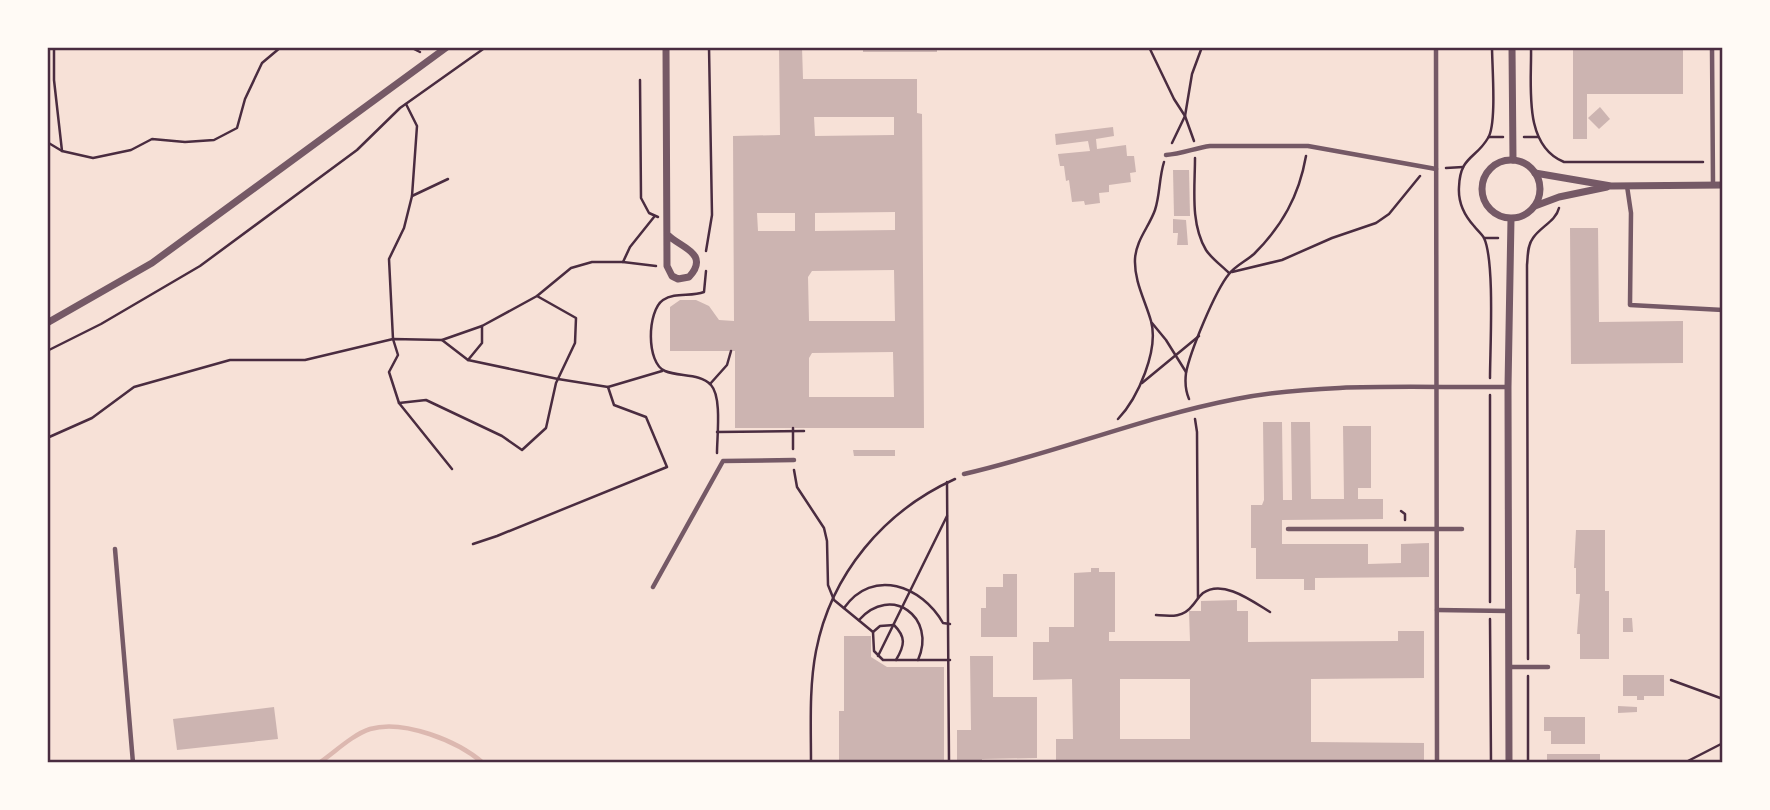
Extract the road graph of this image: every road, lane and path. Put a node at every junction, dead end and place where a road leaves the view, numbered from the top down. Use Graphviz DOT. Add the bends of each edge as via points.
graph roads {
  1 [pos="54,47"];
  2 [pos="281,47"];
  3 [pos="447,47"];
  4 [pos="486,47"];
  5 [pos="666,47"];
  6 [pos="1149,47"];
  7 [pos="1202,47"];
  8 [pos="1436,47"];
  9 [pos="1492,47"];
  10 [pos="1512,47"];
  11 [pos="1531,47"];
  12 [pos="1713,47"];
  13 [pos="640,80"];
  14 [pos="406,104"];
  15 [pos="1185,116"];
  16 [pos="47,142"];
  17 [pos="1308,146"];
  18 [pos="1195,148"];
  19 [pos="62,151"];
  20 [pos="1166,155"];
  21 [pos="1558,159"];
  22 [pos="1513,160"];
  23 [pos="1713,162"];
  24 [pos="1428,166"];
  25 [pos="1463,167"];
  26 [pos="1436,169"];
  27 [pos="1535,173"];
  28 [pos="1559,178"];
  29 [pos="448,179"];
  30 [pos="1713,185"];
  31 [pos="1723,185"];
  32 [pos="1611,186"];
  33 [pos="1627,186"];
  34 [pos="412,197"];
  35 [pos="1559,197"];
  36 [pos="1535,206"];
  37 [pos="654,216"];
  38 [pos="668,217"];
  39 [pos="1511,219"];
  40 [pos="668,235"];
  41 [pos="623,262"];
  42 [pos="667,266"];
  43 [pos="1229,273"];
  44 [pos="537,296"];
  45 [pos="1723,310"];
  46 [pos="47,323"];
  47 [pos="1152,323"];
  48 [pos="482,326"];
  49 [pos="1200,335"];
  50 [pos="393,339"];
  51 [pos="442,340"];
  52 [pos="47,351"];
  53 [pos="731,351"];
  54 [pos="1175,354"];
  55 [pos="468,360"];
  56 [pos="663,371"];
  57 [pos="1186,373"];
  58 [pos="558,379"];
  59 [pos="710,384"];
  60 [pos="1140,385"];
  61 [pos="608,387"];
  62 [pos="1490,387"];
  63 [pos="1508,387"];
  64 [pos="1436,388"];
  65 [pos="399,403"];
  66 [pos="1193,409"];
  67 [pos="793,430"];
  68 [pos="804,431"];
  69 [pos="718,432"];
  70 [pos="1106,432"];
  71 [pos="47,438"];
  72 [pos="794,460"];
  73 [pos="452,469"];
  74 [pos="964,474"];
  75 [pos="947,482"];
  76 [pos="948,513"];
  77 [pos="1436,528"];
  78 [pos="1288,529"];
  79 [pos="1462,529"];
  80 [pos="473,544"];
  81 [pos="115,549"];
  82 [pos="653,587"];
  83 [pos="910,591"];
  84 [pos="1198,598"];
  85 [pos="834,600"];
  86 [pos="902,607"];
  87 [pos="844,608"];
  88 [pos="1490,610"];
  89 [pos="1437,611"];
  90 [pos="1508,611"];
  91 [pos="1270,612"];
  92 [pos="1156,615"];
  93 [pos="859,620"];
  94 [pos="950,624"];
  95 [pos="894,625"];
  96 [pos="873,632"];
  97 [pos="878,656"];
  98 [pos="896,660"];
  99 [pos="918,660"];
  100 [pos="950,660"];
  101 [pos="1509,667"];
  102 [pos="1528,667"];
  103 [pos="1548,667"];
  104 [pos="1671,680"];
  105 [pos="1723,699"];
  106 [pos="1723,743"];
  107 [pos="133,763"];
  108 [pos="811,763"];
  109 [pos="949,763"];
  110 [pos="1437,763"];
  111 [pos="1492,763"];
  112 [pos="1509,763"];
  113 [pos="1528,763"];
  114 [pos="1684,763"];
  1 -- 19 [label="path"];
  2 -- 19 [label="path" via="262,63 237,128 214,139 152,139 131,150 93,158"];
  3 -- 46 [label="street" via="152,263"];
  4 -- 14 [label="path"];
  5 -- 38 [label="street"];
  6 -- 15 [label="path"];
  7 -- 15 [label="path"];
  8 -- 26 [label="lane"];
  9 -- 25 [label="path" via="1492,125 1489,137"];
  10 -- 22 [label="street"];
  11 -- 21 [label="path" via="1535,125 1538,137"];
  12 -- 23 [label="lane"];
  13 -- 37 [label="path" via="641,198"];
  14 -- 34 [label="path" via="417,126"];
  14 -- 52 [label="path" via="357,150 200,266"];
  15 -- 18 [label="path"];
  15 -- 20 [label="path"];
  16 -- 19 [label="path"];
  17 -- 18 [label="lane"];
  17 -- 24 [label="lane"];
  17 -- 43 [label="path" via="1288,211 1269,238"];
  18 -- 20 [label="lane"];
  18 -- 43 [label="path" via="1198,230 1206,251"];
  20 -- 47 [label="path" via="1155,209 1135,257 1138,285"];
  21 -- 23 [label="path"];
  21 -- 28 [label="path"];
  22 -- 27 [label="street"];
  22 -- 39 [label="street" via="1496,164 1482,184 1486,205"];
  23 -- 30 [label="lane"];
  24 -- 26 [label="lane"];
  24 -- 43 [label="path" via="1376,223 1282,260"];
  25 -- 26 [label="path"];
  25 -- 62 [label="path" via="1461,206 1484,238 1490,272"];
  26 -- 64 [label="lane"];
  27 -- 28 [label="street"];
  27 -- 36 [label="street" via="1539,188"];
  28 -- 32 [label="street"];
  29 -- 34 [label="path"];
  30 -- 31 [label="street"];
  30 -- 33 [label="street"];
  32 -- 33 [label="street"];
  32 -- 35 [label="street"];
  33 -- 45 [label="lane" via="1630,306"];
  34 -- 50 [label="path" via="389,259"];
  35 -- 36 [label="street"];
  35 -- 102 [label="path" via="1557,215 1529,247 1527,265"];
  36 -- 39 [label="street"];
  37 -- 38 [label="path"];
  37 -- 41 [label="path"];
  38 -- 40 [label="street"];
  39 -- 63 [label="street"];
  40 -- 42 [label="street"];
  40 -- 42 [label="street" via="689,247 695,268 689,277 678,279"];
  41 -- 42 [label="path"];
  41 -- 44 [label="path" via="592,262 571,268"];
  43 -- 49 [label="path"];
  44 -- 48 [label="path"];
  44 -- 58 [label="path" via="576,318 576,343"];
  47 -- 54 [label="path"];
  47 -- 60 [label="path" via="1148,363"];
  48 -- 51 [label="path"];
  48 -- 55 [label="path" via="482,343"];
  49 -- 54 [label="path"];
  49 -- 57 [label="path"];
  50 -- 51 [label="path"];
  50 -- 65 [label="path" via="398,355 389,372"];
  50 -- 71 [label="path" via="306,360 230,360 134,387 92,418"];
  51 -- 55 [label="path"];
  53 -- 59 [label="path" via="727,365"];
  54 -- 57 [label="path"];
  54 -- 60 [label="path"];
  55 -- 58 [label="path"];
  56 -- 61 [label="path"];
  57 -- 66 [label="path" via="1186,394"];
  58 -- 61 [label="path"];
  58 -- 65 [label="path" via="546,428 522,450 426,400"];
  60 -- 70 [label="path" via="1129,408"];
  61 -- 80 [label="path" via="614,405 646,417 667,467"];
  62 -- 63 [label="lane"];
  62 -- 64 [label="lane"];
  62 -- 88 [label="path"];
  63 -- 90 [label="street"];
  64 -- 66 [label="lane" via="1328,389"];
  64 -- 77 [label="lane"];
  65 -- 73 [label="path"];
  66 -- 70 [label="lane"];
  66 -- 84 [label="path"];
  67 -- 68 [label="path"];
  67 -- 69 [label="path"];
  67 -- 72 [label="path"];
  70 -- 74 [label="lane"];
  72 -- 82 [label="lane" via="723,461"];
  72 -- 85 [label="path" via="797,487 824,528 828,586"];
  74 -- 75 [label="path"];
  75 -- 76 [label="path"];
  75 -- 85 [label="path" via="909,505 869,541"];
  76 -- 83 [label="path"];
  76 -- 94 [label="path"];
  77 -- 78 [label="lane"];
  77 -- 79 [label="lane"];
  77 -- 89 [label="lane"];
  81 -- 107 [label="lane"];
  83 -- 86 [label="path"];
  83 -- 87 [label="path" via="893,585 874,587 851,598"];
  83 -- 94 [label="path" via="927,601 943,623"];
  84 -- 91 [label="path" via="1206,591 1224,589"];
  84 -- 92 [label="path" via="1181,615"];
  85 -- 87 [label="path"];
  85 -- 108 [label="path" via="816,654"];
  86 -- 93 [label="path" via="881,605"];
  86 -- 95 [label="path"];
  86 -- 99 [label="path" via="922,629"];
  87 -- 93 [label="path"];
  88 -- 89 [label="lane"];
  88 -- 90 [label="lane"];
  88 -- 111 [label="path"];
  89 -- 110 [label="lane"];
  90 -- 101 [label="street"];
  93 -- 96 [label="path"];
  94 -- 100 [label="path"];
  95 -- 96 [label="path"];
  95 -- 97 [label="path"];
  95 -- 98 [label="path" via="904,638"];
  96 -- 97 [label="path"];
  97 -- 98 [label="path"];
  98 -- 99 [label="path"];
  99 -- 100 [label="path"];
  100 -- 109 [label="path"];
  101 -- 102 [label="lane"];
  101 -- 112 [label="street"];
  102 -- 103 [label="lane"];
  102 -- 113 [label="path"];
  104 -- 105 [label="path"];
  106 -- 114 [label="path"];
}
